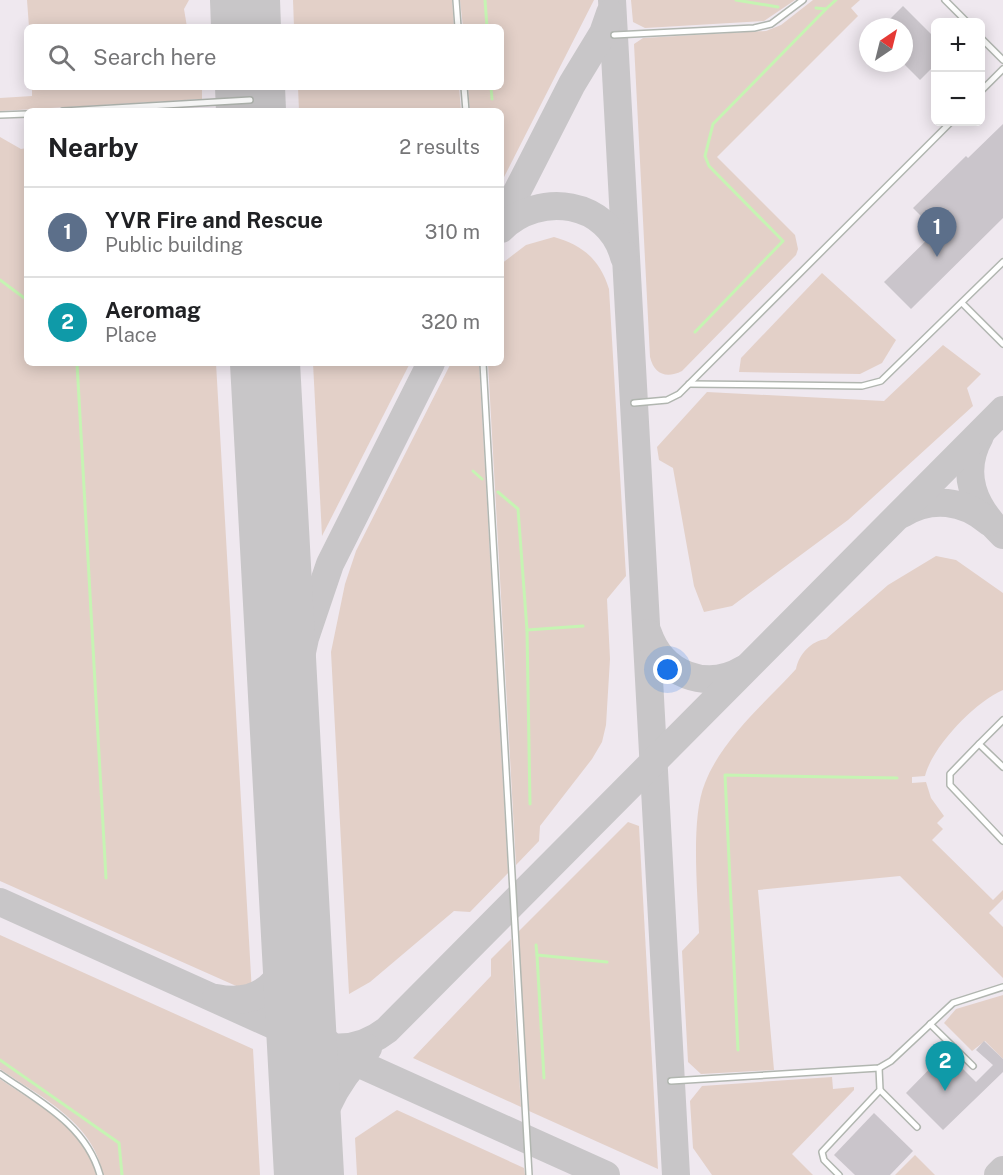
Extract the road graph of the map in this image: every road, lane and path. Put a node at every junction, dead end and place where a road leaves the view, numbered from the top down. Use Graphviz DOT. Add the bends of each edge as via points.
graph roads {
  1 [pos="456,0"];
  2 [pos="803,0"];
  3 [pos="945,0"];
  4 [pos="963,18"];
  5 [pos="459,24"];
  6 [pos="614,35"];
  7 [pos="985,41"];
  8 [pos="1003,60"];
  9 [pos="1003,69"];
  10 [pos="985,88"];
  11 [pos="464,90"];
  12 [pos="250,100"];
  13 [pos="114,108"];
  14 [pos="466,108"];
  15 [pos="24,114"];
  16 [pos="0,116"];
  17 [pos="947,126"];
  18 [pos="1003,262"];
  19 [pos="962,303"];
  20 [pos="1003,344"];
  21 [pos="483,366"];
  22 [pos="689,384"];
  23 [pos="634,403"];
  24 [pos="1003,720"];
  25 [pos="979,744"];
  26 [pos="1003,767"];
  27 [pos="1003,841"];
  28 [pos="1003,987"];
  29 [pos="930,1024"];
  30 [pos="973,1066"];
  31 [pos="879,1068"];
  32 [pos="0,1074"];
  33 [pos="671,1081"];
  34 [pos="880,1090"];
  35 [pos="917,1126"];
  36 [pos="100,1175"];
  37 [pos="529,1175"];
  38 [pos="838,1175"];
  1 -- 5 [label="lane"];
  2 -- 6 [label="lane" via="778,20 762,26"];
  3 -- 4 [label="lane"];
  7 -- 8 [label="lane"];
  9 -- 10 [label="lane"];
  11 -- 14 [label="lane"];
  12 -- 13 [label="lane"];
  15 -- 16 [label="lane"];
  17 -- 22 [label="lane"];
  18 -- 19 [label="lane"];
  19 -- 20 [label="lane"];
  19 -- 22 [label="lane" via="890,374 872,384"];
  21 -- 37 [label="lane"];
  22 -- 23 [label="lane" via="674,399"];
  24 -- 25 [label="lane"];
  25 -- 26 [label="lane"];
  25 -- 27 [label="lane" via="950,774 950,785"];
  28 -- 29 [label="lane" via="960,1000"];
  29 -- 30 [label="lane"];
  29 -- 31 [label="lane"];
  31 -- 33 [label="lane"];
  31 -- 34 [label="lane"];
  32 -- 36 [label="lane" via="76,1130 92,1152"];
  34 -- 35 [label="lane"];
  34 -- 38 [label="lane" via="823,1150 824,1160"];
}
